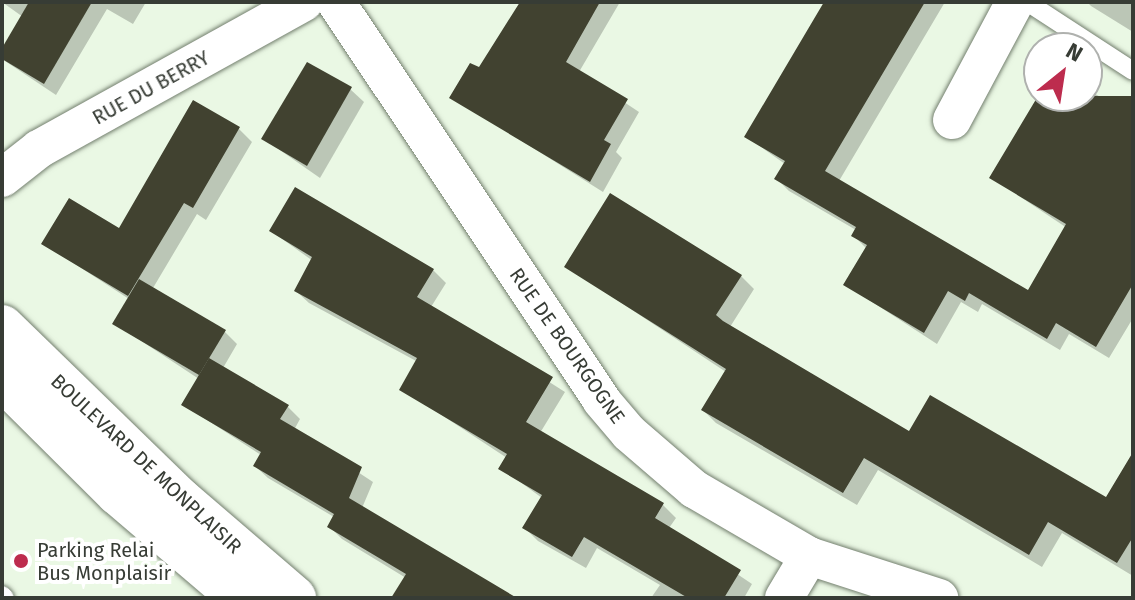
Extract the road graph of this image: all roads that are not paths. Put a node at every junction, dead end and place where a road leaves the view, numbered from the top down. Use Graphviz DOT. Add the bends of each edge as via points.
graph roads {
  1 [pos="304,2"];
  2 [pos="336,2"];
  3 [pos="1015,2"];
  4 [pos="1027,2"];
  5 [pos="1133,71"];
  6 [pos="952,120"];
  7 [pos="2,178"];
  8 [pos="2,327"];
  9 [pos="2,378"];
  10 [pos="809,556"];
  11 [pos="236,596"];
  12 [pos="294,598"];
  13 [pos="784,598"];
  14 [pos="939,598"];
  1 -- 7 [label="street, RUE DU BERRY" via="39,149"];
  2 -- 10 [label="street, RUE DE BOURGOGNE" via="601,400 629,433 694,489"];
  3 -- 6 [label="street"];
  4 -- 5 [label="lane"];
  8 -- 12 [label="main road, BOULEVARD DE MONPLAISIR" via="179,499"];
  9 -- 11 [label="main road, BOULEVARD DE MONPLAISIR" via="118,493"];
  10 -- 13 [label="street"];
  10 -- 14 [label="street, RUE DE BOURGOGNE"];
}
